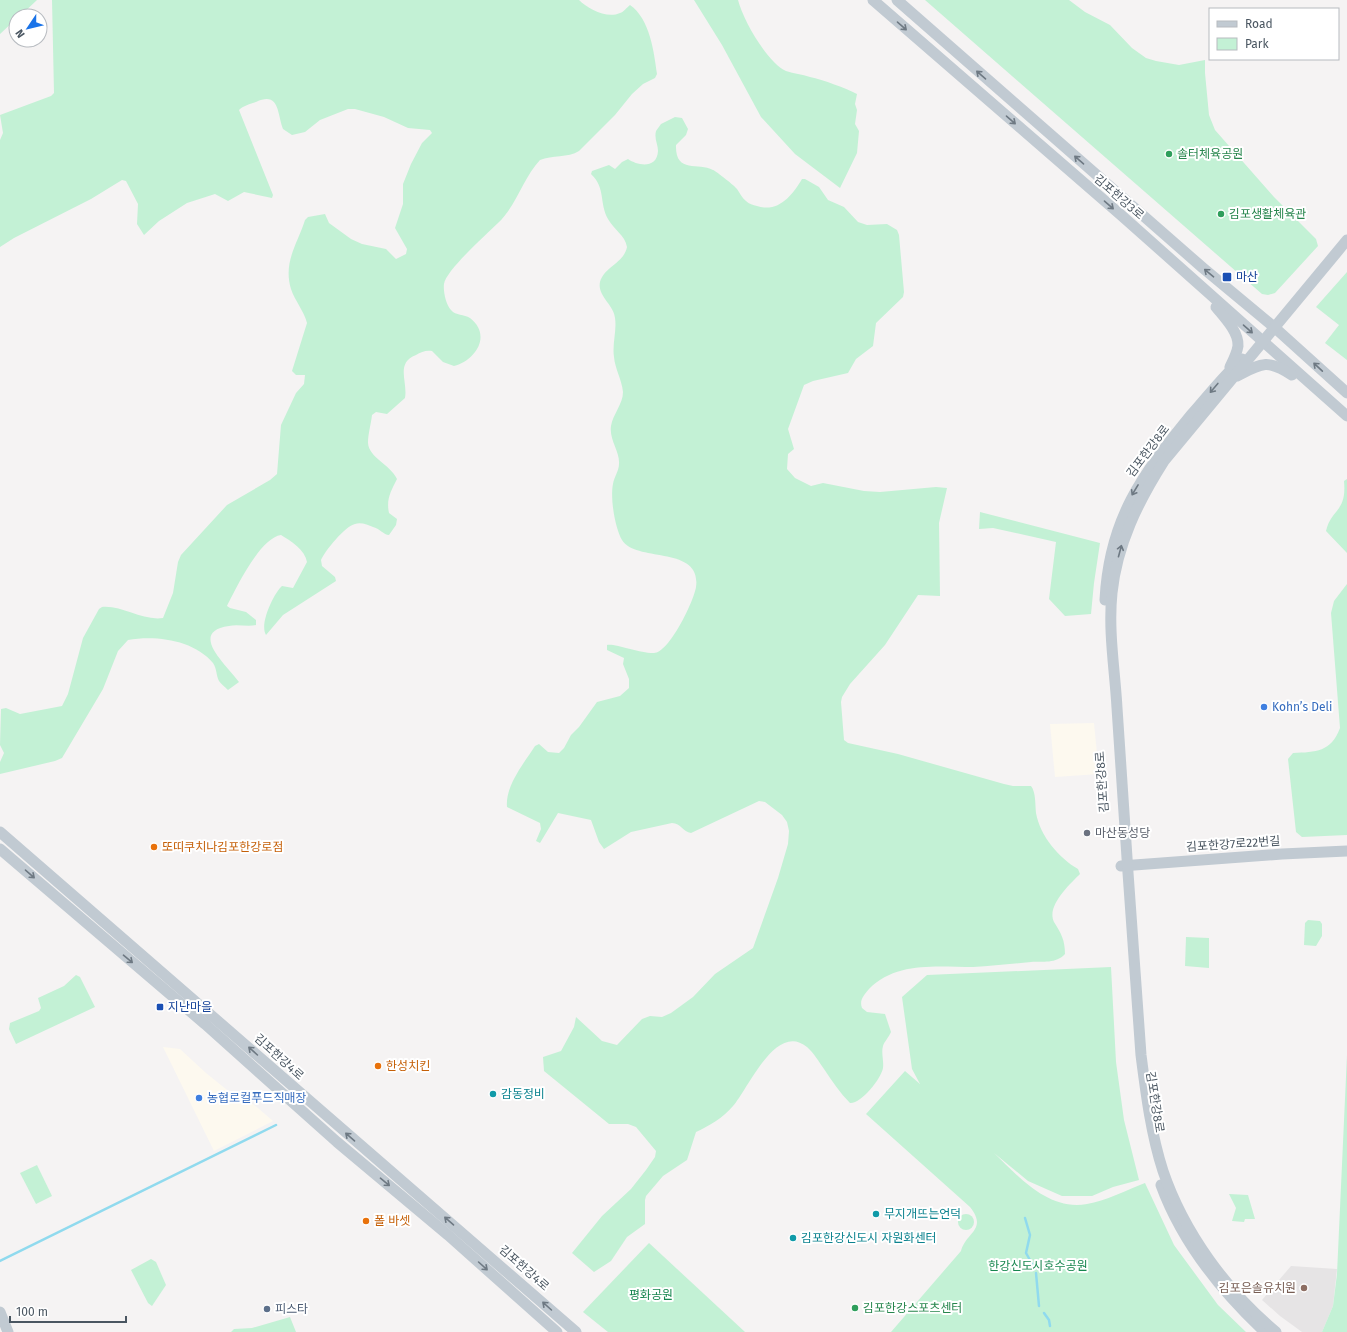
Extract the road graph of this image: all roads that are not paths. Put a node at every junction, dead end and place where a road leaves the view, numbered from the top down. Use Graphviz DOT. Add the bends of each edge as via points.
graph roads {
  1 [pos="873,0"];
  2 [pos="897,0"];
  3 [pos="1347,240"];
  4 [pos="1196,283"];
  5 [pos="1274,327"];
  6 [pos="1262,341"];
  7 [pos="1231,375"];
  8 [pos="1316,389"];
  9 [pos="1347,393"];
  10 [pos="1347,416"];
  11 [pos="0,832"];
  12 [pos="0,849"];
  13 [pos="1347,851"];
  14 [pos="1124,866"];
  15 [pos="0,1312"];
  16 [pos="8,1332"];
  17 [pos="557,1332"];
  18 [pos="576,1332"];
  19 [pos="1265,1332"];
  20 [pos="1276,1332"];
  1 -- 4 [label="street, 김포한강3로, one-way"];
  5 -- 2 [label="street, 김포한강3로, one-way"];
  3 -- 5 [label="street, 김포한강8로"];
  4 -- 6 [label="street, 김포한강3로, one-way"];
  4 -- 7 [label="street" via="1226,320 1237,340"];
  5 -- 6 [label="street, 김포한강8로"];
  9 -- 5 [label="street, 김포한강3로, one-way"];
  6 -- 7 [label="street, 김포한강8로"];
  6 -- 8 [label="street, 김포한강3로"];
  7 -- 8 [label="street" via="1264,363 1271,364"];
  7 -- 14 [label="street, 김포한강8로" via="1164,461 1148,486 1128,526 1117,566 1111,614"];
  8 -- 10 [label="street, 김포한강3로"];
  18 -- 11 [label="street, 김포한강4로, one-way"];
  12 -- 17 [label="street, 김포한강4로, one-way"];
  13 -- 14 [label="street, 김포한강7로22번길"];
  14 -- 19 [label="street, 김포한강8로" via="1135,1059 1150,1154 1167,1201 1191,1246 1226,1293"];
  14 -- 20 [label="street, 김포한강8로" via="1141,1054 1147,1100 1163,1172 1186,1222 1212,1263 1250,1307"];
  15 -- 16 [label="street"];
}
